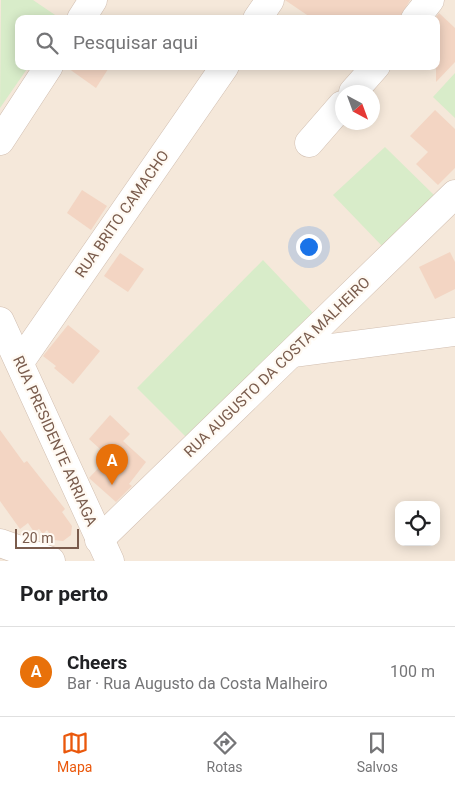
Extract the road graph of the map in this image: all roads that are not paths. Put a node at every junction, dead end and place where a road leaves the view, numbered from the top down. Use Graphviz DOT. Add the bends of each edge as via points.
graph roads {
  1 [pos="93,0"];
  2 [pos="270,0"];
  3 [pos="430,0"];
  4 [pos="84,15"];
  5 [pos="260,15"];
  6 [pos="418,15"];
  7 [pos="46,70"];
  8 [pos="221,70"];
  9 [pos="372,70"];
  10 [pos="359,85"];
  11 [pos="335,113"];
  12 [pos="0,141"];
  13 [pos="309,143"];
  14 [pos="455,194"];
  15 [pos="0,320"];
  16 [pos="455,332"];
  17 [pos="293,353"];
  18 [pos="20,362"];
  19 [pos="105,551"];
  20 [pos="13,552"];
  21 [pos="51,561"];
  1 -- 4 [label="street"];
  2 -- 5 [label="street"];
  3 -- 6 [label="street"];
  7 -- 12 [label="street"];
  8 -- 18 [label="street, RUA BRITO CAMACHO"];
  9 -- 10 [label="street"];
  11 -- 13 [label="street"];
  14 -- 17 [label="street, RUA AUGUSTO DA COSTA MALHEIRO"];
  15 -- 18 [label="street, RUA PRESIDENTE ARRIAGA"];
  16 -- 17 [label="street"];
  17 -- 19 [label="street, RUA AUGUSTO DA COSTA MALHEIRO"];
  18 -- 19 [label="street, RUA PRESIDENTE ARRIAGA"];
  20 -- 21 [label="street"];
}
